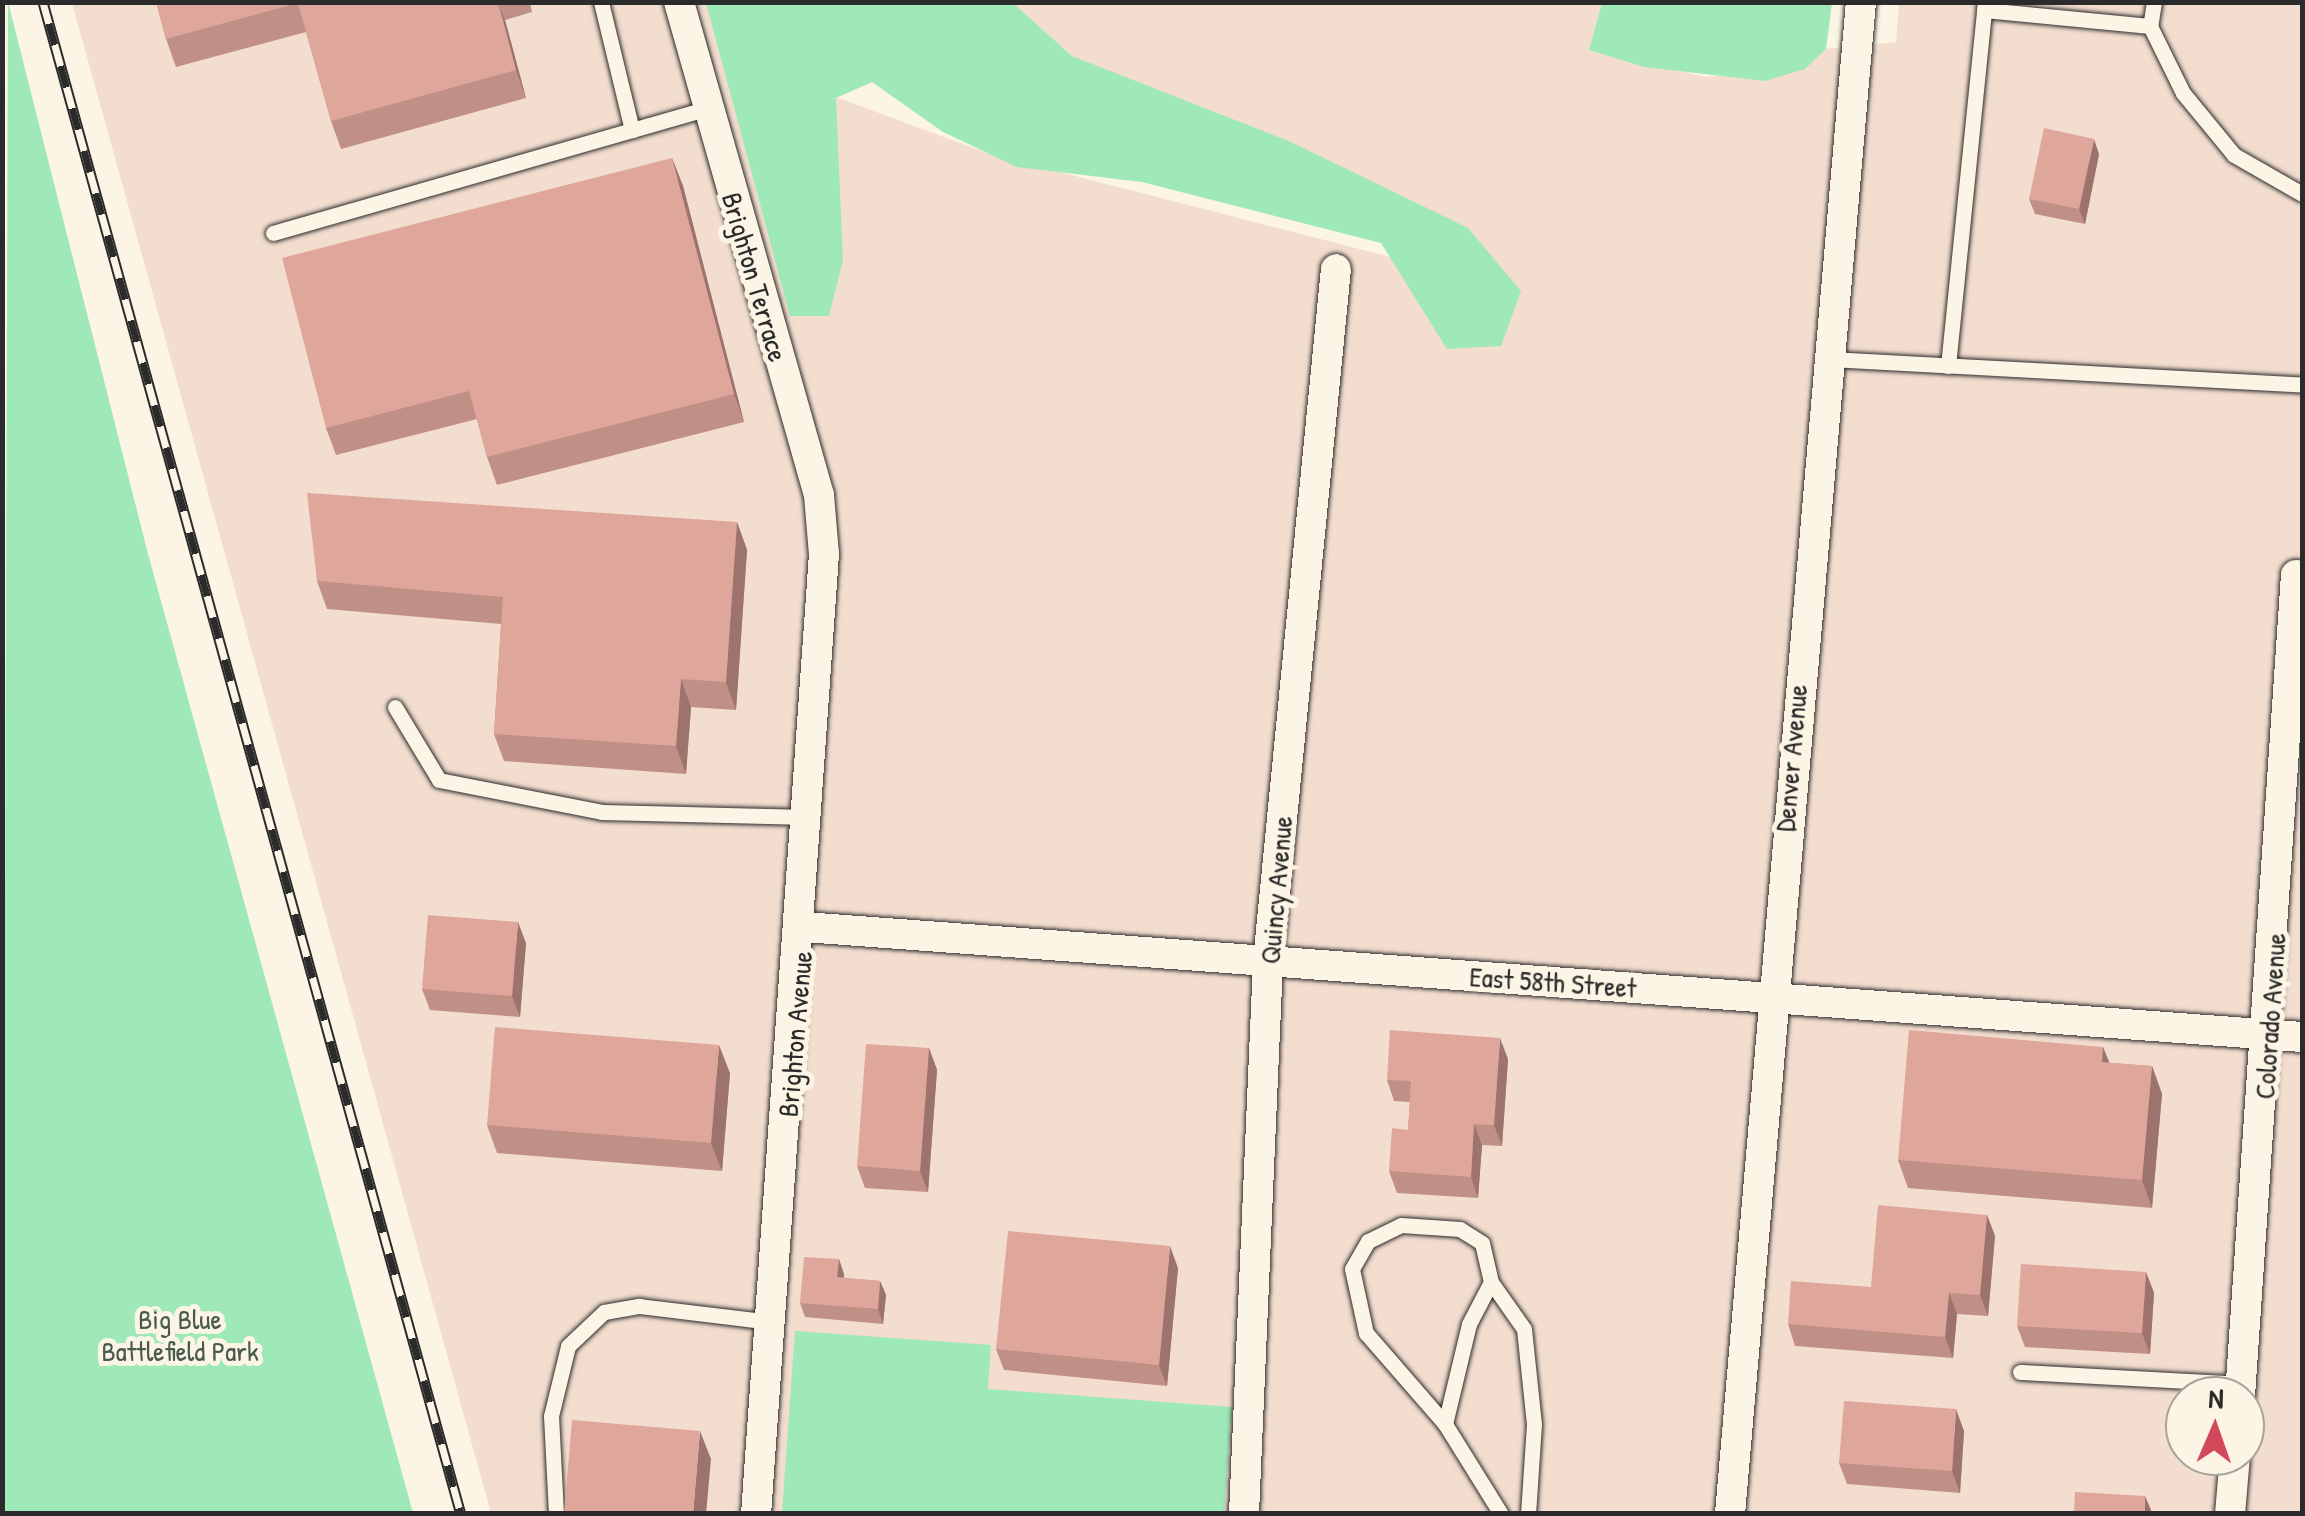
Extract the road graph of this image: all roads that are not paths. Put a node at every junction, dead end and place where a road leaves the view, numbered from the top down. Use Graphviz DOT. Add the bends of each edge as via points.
graph roads {
  1 [pos="601,2"];
  2 [pos="679,2"];
  3 [pos="1861,2"];
  4 [pos="2154,2"];
  5 [pos="1985,6"];
  6 [pos="2150,26"];
  7 [pos="708,108"];
  8 [pos="632,130"];
  9 [pos="2302,194"];
  10 [pos="273,234"];
  11 [pos="1336,268"];
  12 [pos="1828,359"];
  13 [pos="1948,366"];
  14 [pos="2302,385"];
  15 [pos="824,554"];
  16 [pos="2296,575"];
  17 [pos="395,707"];
  18 [pos="809,818"];
  19 [pos="804,927"];
  20 [pos="1268,961"];
  21 [pos="1769,998"];
  22 [pos="2269,1034"];
  23 [pos="2302,1037"];
  24 [pos="1491,1282"];
  25 [pos="772,1322"];
  26 [pos="2020,1372"];
  27 [pos="2241,1376"];
  28 [pos="2165,1384"];
  29 [pos="1446,1424"];
  30 [pos="2233,1476"];
  31 [pos="556,1514"];
  32 [pos="756,1514"];
  33 [pos="1244,1514"];
  34 [pos="1501,1514"];
  35 [pos="1528,1514"];
  36 [pos="1730,1514"];
  37 [pos="2230,1514"];
  1 -- 8 [label="lane"];
  2 -- 7 [label="street, Brighton Terrace"];
  3 -- 12 [label="street, Denver Avenue"];
  4 -- 6 [label="lane"];
  5 -- 6 [label="lane"];
  5 -- 13 [label="lane"];
  6 -- 9 [label="lane" via="2183,93 2234,154"];
  7 -- 8 [label="lane"];
  7 -- 15 [label="street, Brighton Terrace" via="819,495"];
  8 -- 10 [label="lane"];
  11 -- 20 [label="street, Quincy Avenue"];
  12 -- 13 [label="lane"];
  12 -- 21 [label="street, Denver Avenue"];
  13 -- 14 [label="lane"];
  15 -- 18 [label="street, Brighton Avenue"];
  16 -- 22 [label="street, Colorado Avenue"];
  17 -- 18 [label="lane" via="439,780 602,812"];
  18 -- 19 [label="street, Brighton Avenue"];
  19 -- 20 [label="street, East 58th Street"];
  19 -- 25 [label="street, Brighton Avenue"];
  20 -- 21 [label="street, East 58th Street"];
  20 -- 33 [label="street, Quincy Avenue"];
  21 -- 22 [label="street, East 58th Street"];
  21 -- 36 [label="street, Denver Avenue"];
  22 -- 23 [label="street, East 58th Street"];
  22 -- 27 [label="street, Colorado Avenue"];
  24 -- 29 [label="lane" via="1470,1324"];
  24 -- 29 [label="lane" via="1482,1243 1460,1229 1402,1225 1368,1241 1352,1269 1366,1333"];
  24 -- 35 [label="lane" via="1524,1329 1534,1424"];
  25 -- 31 [label="lane" via="640,1306 604,1312 568,1346 551,1416"];
  25 -- 32 [label="street, Brighton Avenue"];
  26 -- 28 [label="lane"];
  29 -- 34 [label="lane"];
  30 -- 37 [label="street"];
}
